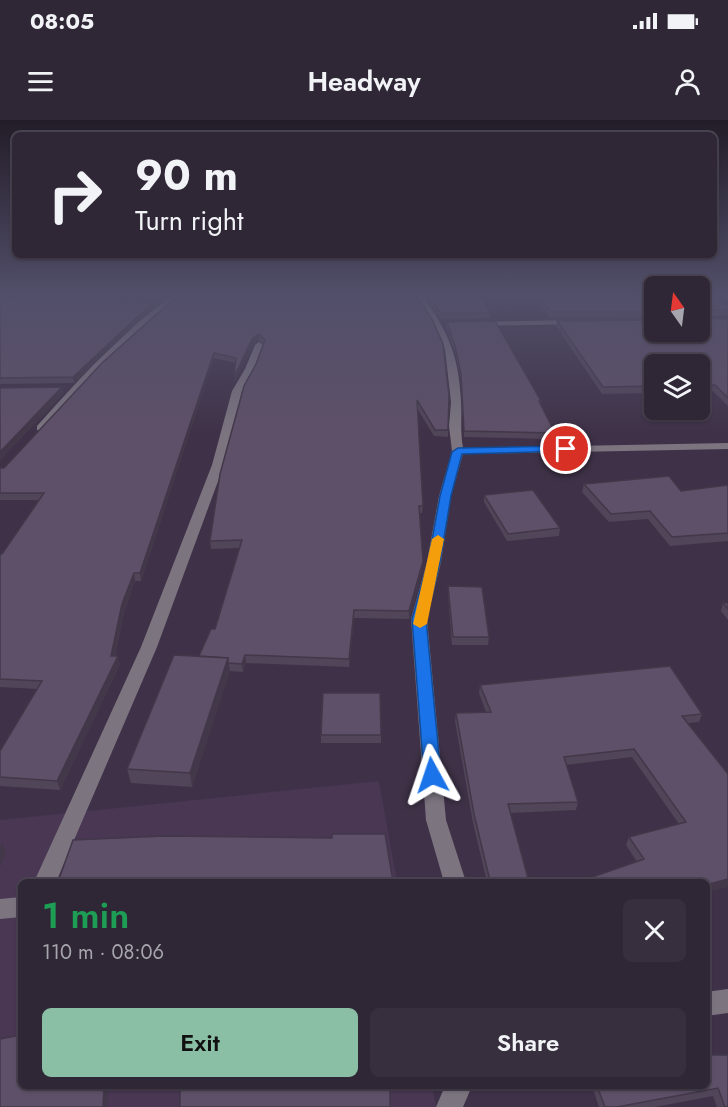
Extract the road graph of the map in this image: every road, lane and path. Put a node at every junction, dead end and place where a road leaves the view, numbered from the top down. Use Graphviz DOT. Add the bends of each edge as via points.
graph roads {
  1 [pos="123,341"];
  2 [pos="447,341"];
  3 [pos="259,345"];
  4 [pos="33,437"];
  5 [pos="728,446"];
  6 [pos="458,452"];
  7 [pos="46,879"];
  8 [pos="454,879"];
  9 [pos="18,908"];
  10 [pos="0,909"];
  11 [pos="728,1001"];
  12 [pos="710,1003"];
  13 [pos="458,1089"];
  14 [pos="449,1107"];
  1 -- 4 [label="street" via="70,388"];
  2 -- 6 [label="street" via="455,377"];
  3 -- 7 [label="street" via="237,391 218,465 149,647"];
  5 -- 6 [label="street"];
  6 -- 8 [label="street" via="419,619 436,820"];
  9 -- 10 [label="street"];
  11 -- 12 [label="street"];
  13 -- 14 [label="street"];
}
